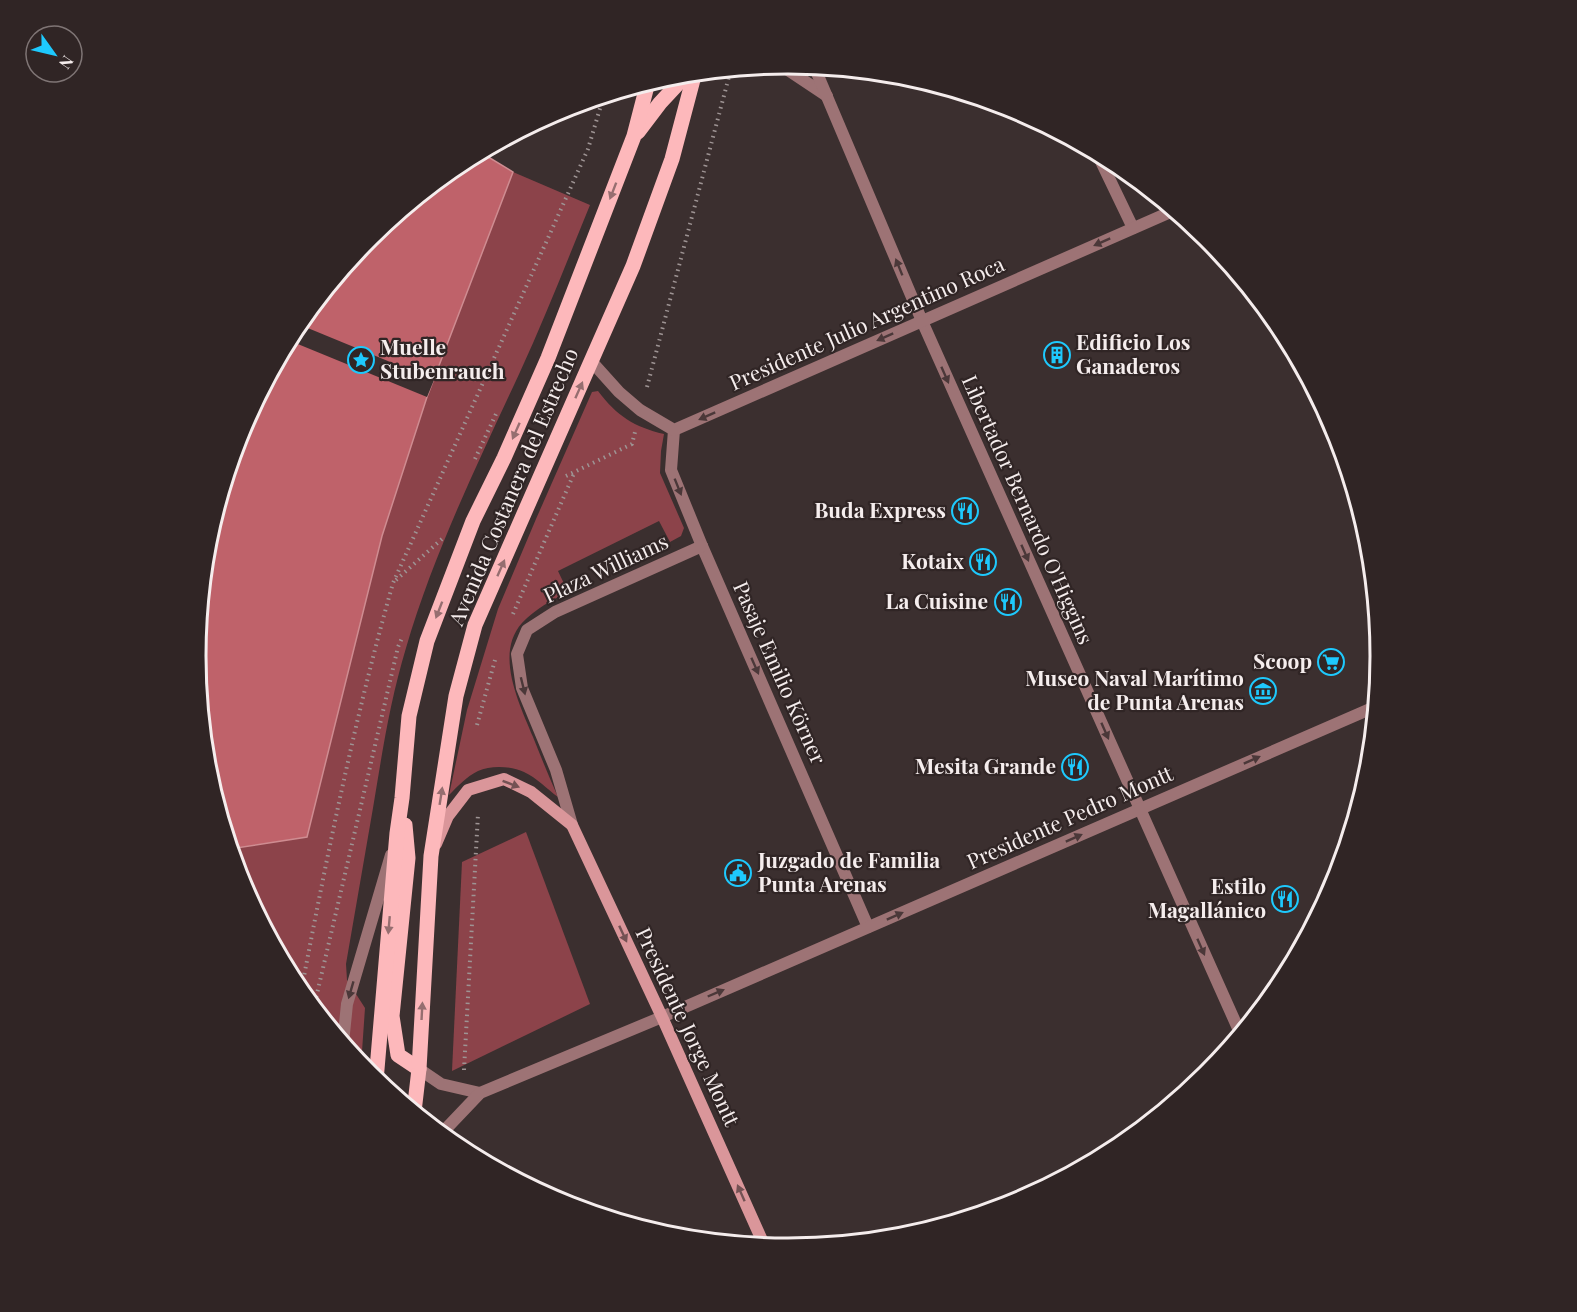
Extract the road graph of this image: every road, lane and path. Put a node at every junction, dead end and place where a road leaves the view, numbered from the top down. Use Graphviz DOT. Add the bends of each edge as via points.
graph roads {
  1 [pos="794,74"];
  2 [pos="818,75"];
  3 [pos="729,77"];
  4 [pos="692,82"];
  5 [pos="677,85"];
  6 [pos="646,91"];
  7 [pos="828,97"];
  8 [pos="601,104"];
  9 [pos="634,136"];
  10 [pos="1103,166"];
  11 [pos="1167,213"];
  12 [pos="1133,228"];
  13 [pos="921,321"];
  14 [pos="592,362"];
  15 [pos="640,410"];
  16 [pos="674,430"];
  17 [pos="632,444"];
  18 [pos="702,546"];
  19 [pos="527,630"];
  20 [pos="1368,710"];
  21 [pos="402,798"];
  22 [pos="1139,809"];
  23 [pos="572,825"];
  24 [pos="397,833"];
  25 [pos="431,856"];
  26 [pos="868,927"];
  27 [pos="303,979"];
  28 [pos="662,1017"];
  29 [pos="1237,1027"];
  30 [pos="344,1032"];
  31 [pos="377,1068"];
  32 [pos="419,1069"];
  33 [pos="480,1093"];
  34 [pos="415,1103"];
  35 [pos="447,1127"];
  36 [pos="761,1237"];
  1 -- 7 [label="street"];
  2 -- 7 [label="street, Libertador Bernardo O'Higgins"];
  3 -- 15 [label="path"];
  4 -- 14 [label="main road, Avenida Costanera del Estrecho" via="672,159"];
  5 -- 9 [label="main road"];
  6 -- 9 [label="main road, Avenida Costanera del Estrecho"];
  13 -- 7 [label="street, Libertador Bernardo O'Higgins, one-way"];
  8 -- 27 [label="path" via="588,149 393,582 327,855"];
  9 -- 21 [label="main road, Avenida Costanera del Estrecho, one-way" via="548,358 473,521 427,641 409,716"];
  10 -- 12 [label="street"];
  11 -- 12 [label="street, Presidente Julio Argentino Roca"];
  12 -- 13 [label="street, Presidente Julio Argentino Roca, one-way"];
  13 -- 16 [label="street, Presidente Julio Argentino Roca, one-way"];
  13 -- 22 [label="street, Libertador Bernardo O'Higgins, one-way"];
  14 -- 15 [label="street"];
  25 -- 14 [label="main road, Avenida Costanera del Estrecho, one-way" via="456,696 475,625"];
  15 -- 16 [label="street"];
  15 -- 17 [label="path"];
  16 -- 18 [label="street, Pasaje Emilio Körner, one-way" via="671,470"];
  18 -- 19 [label="street, Plaza Williams" via="555,612"];
  18 -- 26 [label="street, Pasaje Emilio Körner, one-way"];
  19 -- 23 [label="street, Presidente Jorge Montt, one-way" via="517,654 522,688 556,770"];
  22 -- 20 [label="street, Presidente Pedro Montt, one-way"];
  21 -- 24 [label="main road, Avenida Costanera del Estrecho"];
  21 -- 32 [label="main road" via="408,858 392,1016 398,1055"];
  26 -- 22 [label="street, Presidente Pedro Montt, one-way"];
  22 -- 29 [label="street, Libertador Bernardo O'Higgins, one-way"];
  25 -- 23 [label="main road, Presidente Jorge Montt, one-way" via="448,816 468,790 504,779 531,792"];
  23 -- 28 [label="main road, Presidente Jorge Montt, one-way"];
  24 -- 30 [label="street, one-way" via="347,1004"];
  24 -- 31 [label="main road, Avenida Costanera del Estrecho, one-way"];
  32 -- 25 [label="main road, Avenida Costanera del Estrecho, one-way"];
  28 -- 26 [label="street, Presidente Pedro Montt, one-way"];
  28 -- 33 [label="street, Presidente Pedro Montt"];
  36 -- 28 [label="main road, Presidente Jorge Montt, one-way"];
  32 -- 33 [label="street" via="441,1084"];
  32 -- 34 [label="main road, Avenida Costanera del Estrecho"];
  33 -- 35 [label="street, Presidente Pedro Montt"];
}
